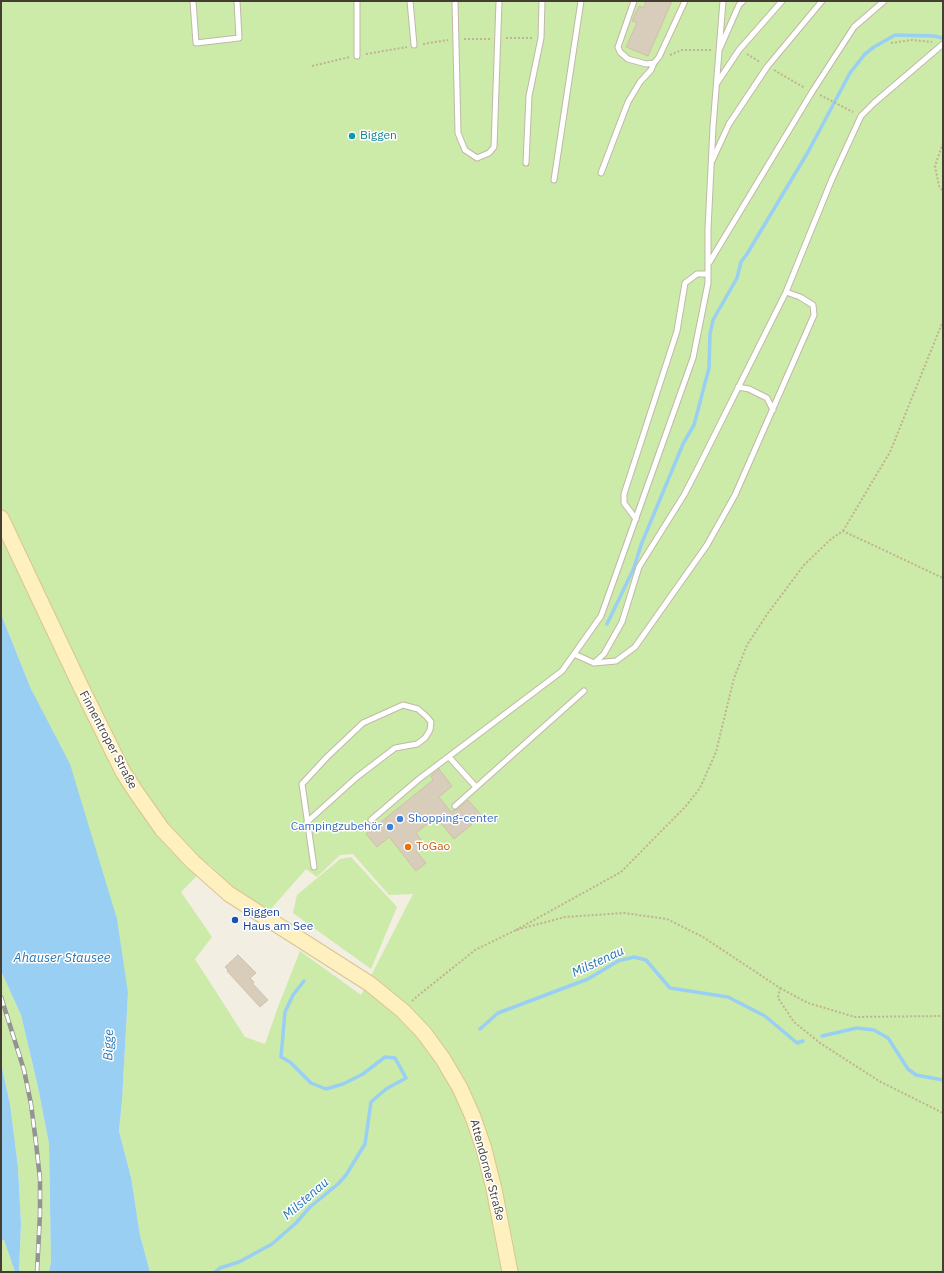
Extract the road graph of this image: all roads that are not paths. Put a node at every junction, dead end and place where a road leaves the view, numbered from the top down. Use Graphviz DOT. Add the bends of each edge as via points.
graph roads {
  1 [pos="194,1"];
  2 [pos="237,1"];
  3 [pos="357,1"];
  4 [pos="410,1"];
  5 [pos="455,1"];
  6 [pos="499,1"];
  7 [pos="542,1"];
  8 [pos="581,1"];
  9 [pos="634,1"];
  10 [pos="685,1"];
  11 [pos="723,1"];
  12 [pos="743,1"];
  13 [pos="782,1"];
  14 [pos="822,1"];
  15 [pos="884,1"];
  16 [pos="943,44"];
  17 [pos="414,46"];
  18 [pos="719,50"];
  19 [pos="357,56"];
  20 [pos="654,63"];
  21 [pos="716,84"];
  22 [pos="526,163"];
  23 [pos="711,164"];
  24 [pos="601,173"];
  25 [pos="554,180"];
  26 [pos="708,264"];
  27 [pos="708,274"];
  28 [pos="786,292"];
  29 [pos="738,387"];
  30 [pos="772,410"];
  31 [pos="1,518"];
  32 [pos="636,519"];
  33 [pos="574,654"];
  34 [pos="594,663"];
  35 [pos="584,691"];
  36 [pos="449,756"];
  37 [pos="476,787"];
  38 [pos="455,806"];
  39 [pos="371,820"];
  40 [pos="307,822"];
  41 [pos="314,868"];
  42 [pos="269,921"];
  43 [pos="510,1272"];
  1 -- 2 [label="lane" via="196,43 239,38"];
  3 -- 19 [label="lane"];
  4 -- 17 [label="lane"];
  5 -- 6 [label="lane" via="458,133 465,150 477,158 494,147"];
  7 -- 22 [label="lane" via="541,38 529,96"];
  8 -- 25 [label="lane"];
  9 -- 20 [label="lane" via="618,47 628,59 646,64"];
  10 -- 20 [label="lane"];
  11 -- 18 [label="lane"];
  12 -- 18 [label="lane"];
  13 -- 21 [label="lane" via="739,50"];
  14 -- 23 [label="lane" via="767,67 729,124"];
  15 -- 26 [label="lane" via="854,27"];
  16 -- 28 [label="lane" via="861,116"];
  18 -- 21 [label="lane"];
  20 -- 24 [label="lane" via="628,102"];
  21 -- 23 [label="lane"];
  23 -- 26 [label="lane"];
  26 -- 27 [label="lane"];
  27 -- 32 [label="lane" via="693,358"];
  27 -- 32 [label="lane" via="697,274 685,283 677,332 624,494 624,504"];
  28 -- 29 [label="lane"];
  28 -- 30 [label="lane" via="813,305 814,315"];
  29 -- 30 [label="lane" via="749,389 767,398"];
  29 -- 34 [label="lane" via="684,495 639,567 622,622 604,654"];
  30 -- 34 [label="lane" via="735,495 707,545 640,641 616,662"];
  31 -- 42 [label="main road, Finnentroper Straße" via="95,716 136,792 162,829 193,862 229,894"];
  32 -- 33 [label="lane" via="601,616"];
  33 -- 34 [label="lane"];
  33 -- 36 [label="lane" via="562,671"];
  35 -- 37 [label="lane"];
  36 -- 37 [label="lane"];
  36 -- 39 [label="lane"];
  37 -- 38 [label="lane"];
  40 -- 40 [label="lane" via="302,784 363,722 402,705 418,709 428,717 431,722 430,730 425,738 416,744 395,748 357,777"];
  40 -- 41 [label="lane"];
  42 -- 43 [label="main road, Attendorner Straße" via="370,984 403,1011 424,1033 443,1059 460,1088 484,1149"];
}
